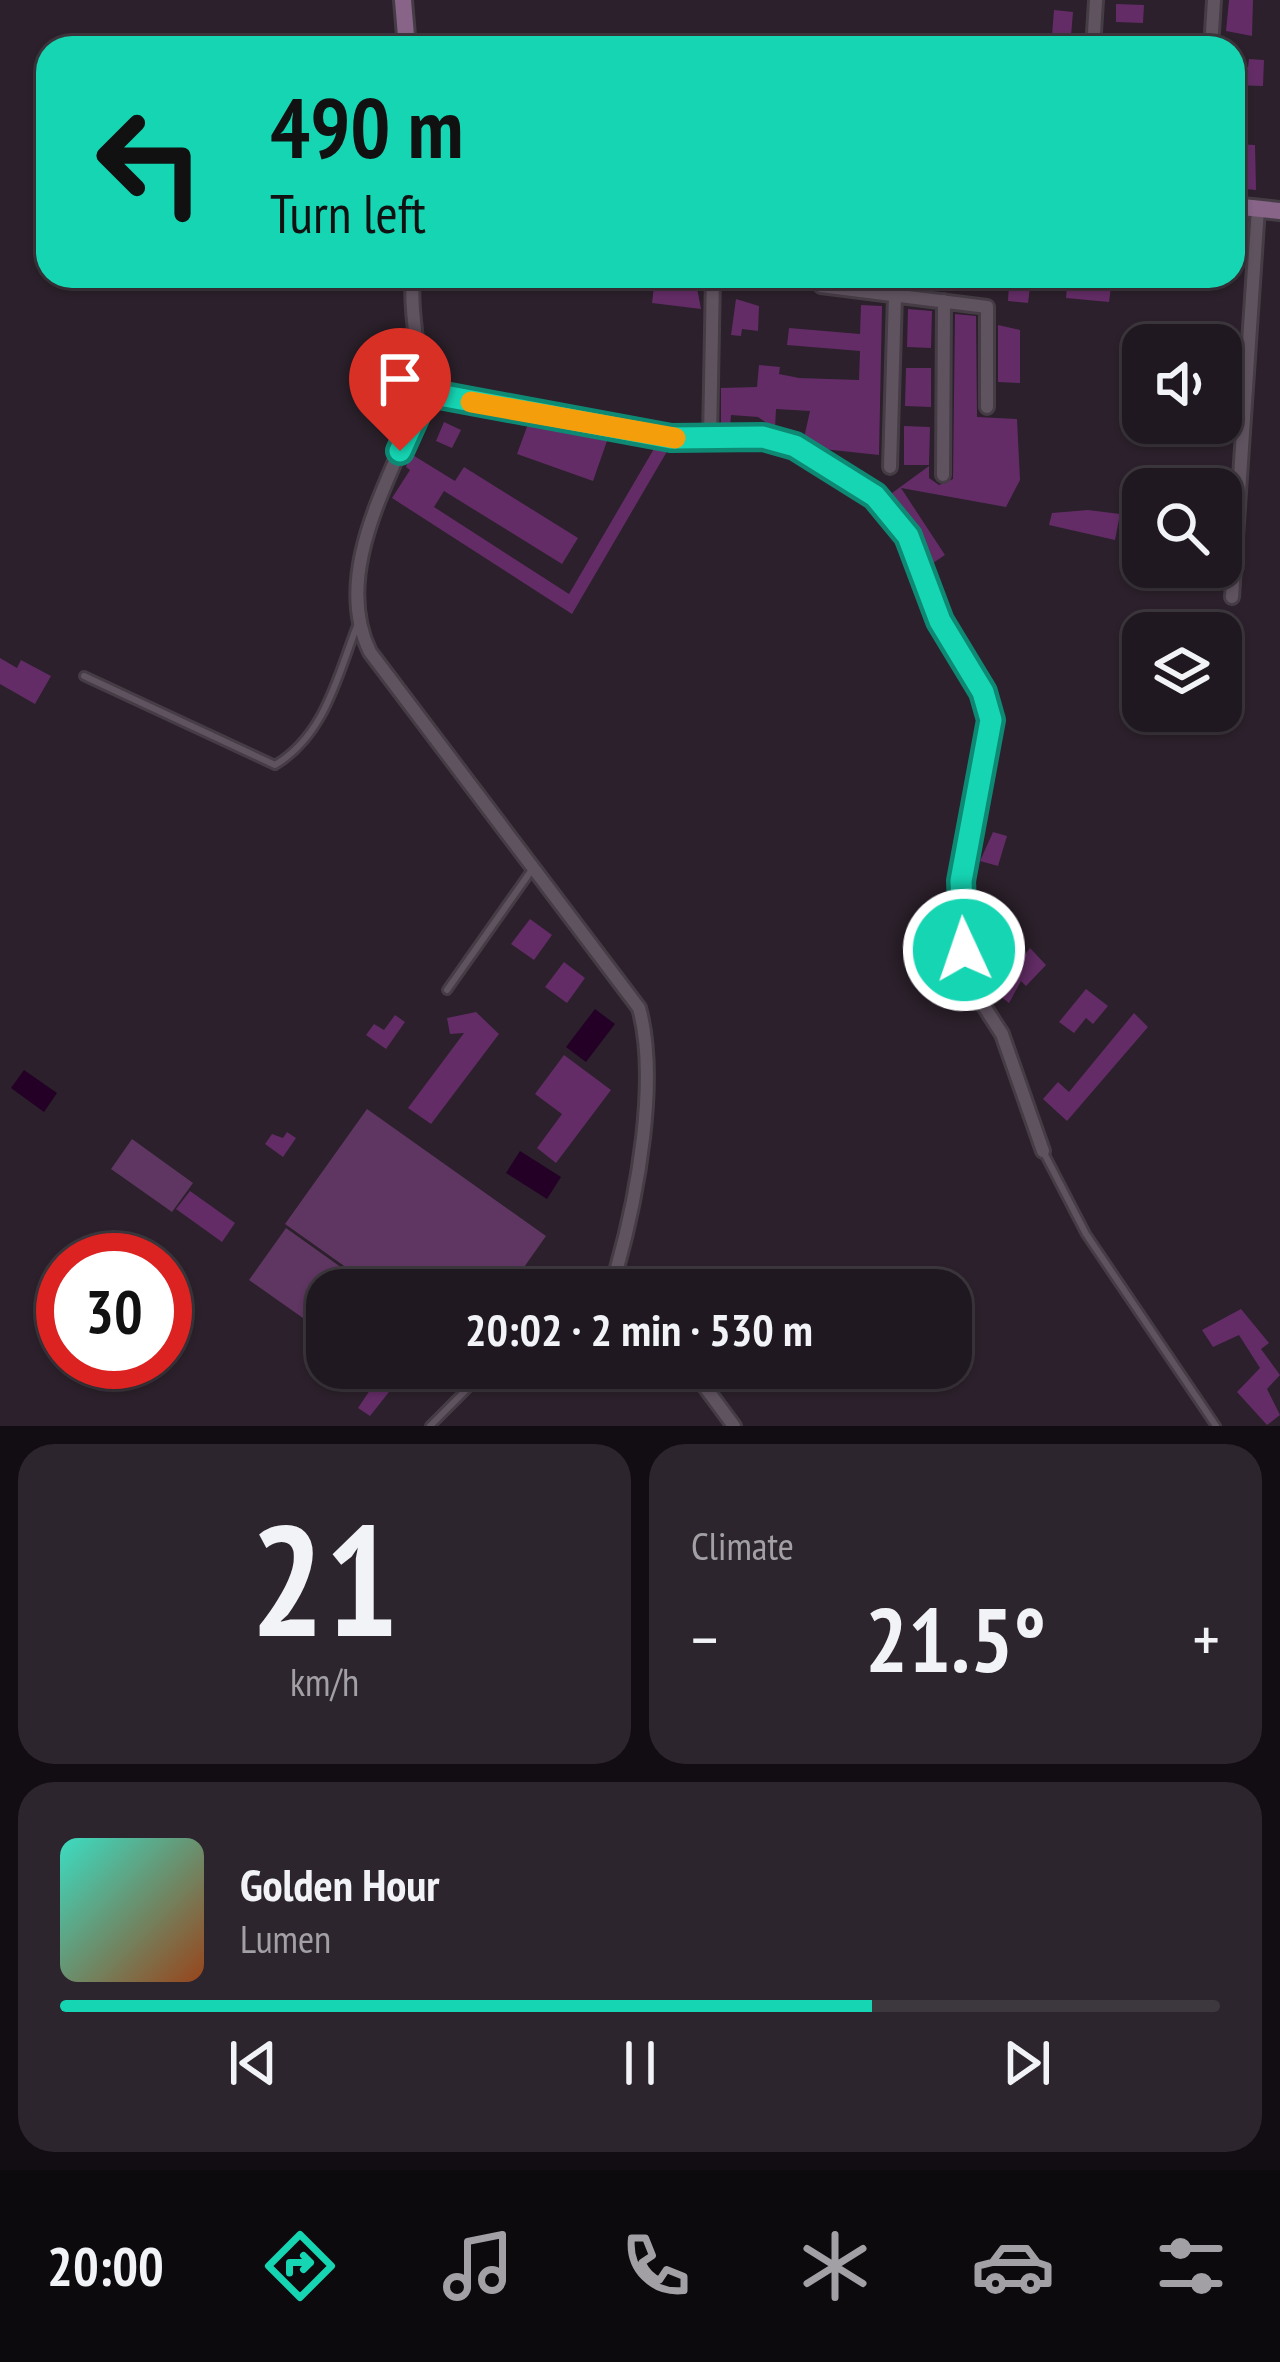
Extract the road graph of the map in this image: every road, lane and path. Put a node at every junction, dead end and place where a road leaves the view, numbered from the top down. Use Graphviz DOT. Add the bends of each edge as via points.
graph roads {
  1 [pos="403,0"];
  2 [pos="1214,0"];
  3 [pos="1096,1"];
  4 [pos="406,36"];
  5 [pos="1094,36"];
  6 [pos="1211,36"];
  7 [pos="1245,207"];
  8 [pos="1258,208"];
  9 [pos="1280,211"];
  10 [pos="412,288"];
  11 [pos="713,288"];
  12 [pos="837,288"];
  13 [pos="895,295"];
  14 [pos="944,301"];
  15 [pos="418,386"];
  16 [pos="987,407"];
  17 [pos="710,438"];
  18 [pos="890,467"];
  19 [pos="943,475"];
  20 [pos="1232,597"];
  21 [pos="358,622"];
  22 [pos="84,676"];
  23 [pos="533,868"];
  24 [pos="447,990"];
  25 [pos="1043,1151"];
  26 [pos="617,1268"];
  27 [pos="467,1389"];
  28 [pos="707,1389"];
  29 [pos="430,1426"];
  30 [pos="734,1426"];
  31 [pos="1216,1426"];
  1 -- 4 [label="street"];
  2 -- 6 [label="street"];
  3 -- 5 [label="street"];
  7 -- 8 [label="street"];
  8 -- 9 [label="street"];
  8 -- 20 [label="street"];
  10 -- 15 [label="street"];
  11 -- 17 [label="street"];
  12 -- 13 [label="street"];
  13 -- 14 [label="street"];
  13 -- 18 [label="street"];
  14 -- 16 [label="street" via="987,307"];
  14 -- 19 [label="street"];
  15 -- 17 [label="street" via="608,430"];
  15 -- 21 [label="street" via="419,409 359,566"];
  17 -- 25 [label="street" via="795,446 875,496 908,536 940,621 983,692 991,720 958,918 969,983 1002,1034"];
  21 -- 22 [label="lane" via="320,722 275,765"];
  21 -- 23 [label="street" via="370,652"];
  23 -- 24 [label="lane"];
  23 -- 26 [label="street" via="639,1008 650,1048"];
  25 -- 31 [label="lane" via="1087,1234"];
  27 -- 29 [label="lane"];
  28 -- 30 [label="street"];
}
